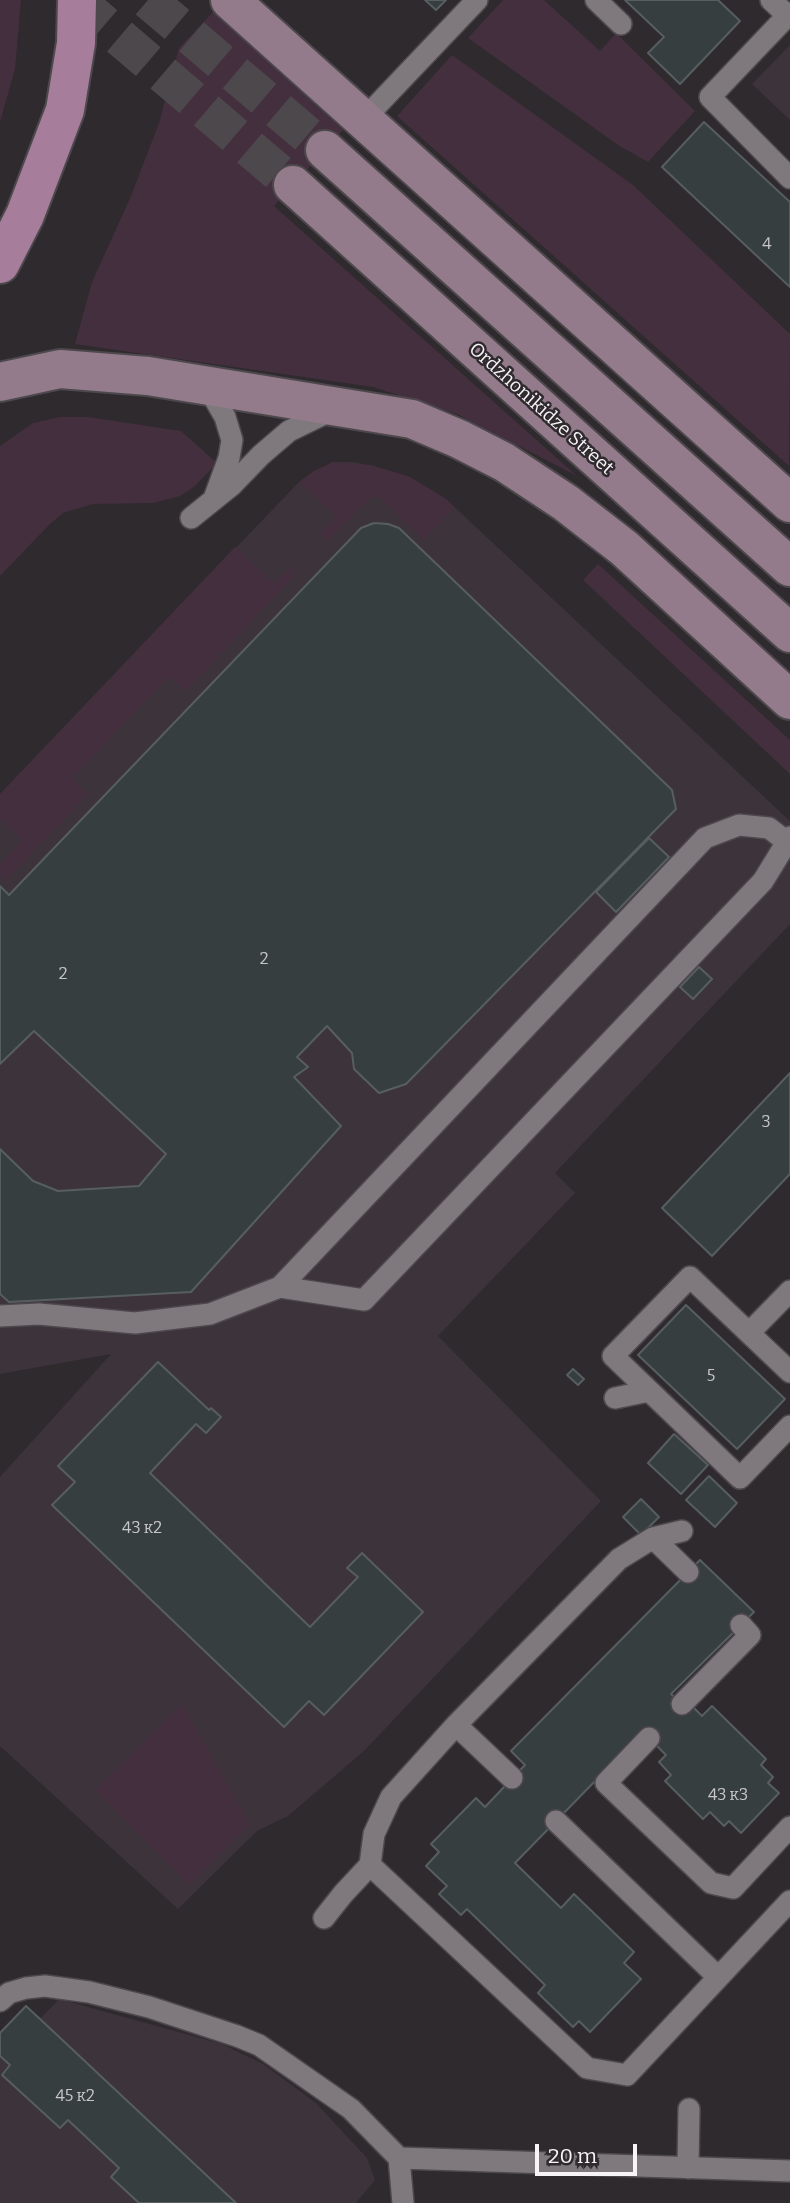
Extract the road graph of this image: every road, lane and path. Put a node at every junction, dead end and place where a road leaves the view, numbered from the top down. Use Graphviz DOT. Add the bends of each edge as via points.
graph roads {
  1 [pos="77,0"];
  2 [pos="230,0"];
  3 [pos="477,0"];
  4 [pos="596,0"];
  5 [pos="771,0"];
  6 [pos="789,14"];
  7 [pos="621,24"];
  8 [pos="363,120"];
  9 [pos="325,150"];
  10 [pos="790,178"];
  11 [pos="293,185"];
  12 [pos="0,264"];
  13 [pos="0,382"];
  14 [pos="206,384"];
  15 [pos="341,407"];
  16 [pos="787,494"];
  17 [pos="213,499"];
  18 [pos="191,518"];
  19 [pos="790,567"];
  20 [pos="790,633"];
  21 [pos="790,700"];
  22 [pos="788,840"];
  23 [pos="280,1287"];
  24 [pos="790,1291"];
  25 [pos="0,1316"];
  26 [pos="749,1333"];
  27 [pos="790,1372"];
  28 [pos="649,1391"];
  29 [pos="615,1398"];
  30 [pos="790,1426"];
  31 [pos="682,1531"];
  32 [pos="653,1538"];
  33 [pos="688,1573"];
  34 [pos="741,1625"];
  35 [pos="682,1704"];
  36 [pos="456,1725"];
  37 [pos="649,1738"];
  38 [pos="512,1779"];
  39 [pos="556,1821"];
  40 [pos="790,1827"];
  41 [pos="370,1865"];
  42 [pos="790,1901"];
  43 [pos="324,1918"];
  44 [pos="718,1977"];
  45 [pos="0,2001"];
  46 [pos="690,2109"];
  47 [pos="399,2158"];
  48 [pos="688,2168"];
  49 [pos="790,2171"];
  50 [pos="403,2203"];
  1 -- 12 [label="main road" via="76,43 65,110 47,163"];
  2 -- 8 [label="main road"];
  3 -- 8 [label="lane"];
  4 -- 7 [label="lane"];
  5 -- 6 [label="lane"];
  6 -- 10 [label="lane" via="710,97"];
  8 -- 16 [label="main road"];
  9 -- 19 [label="main road"];
  11 -- 20 [label="main road, Ordzhonikidze Street"];
  13 -- 14 [label="main road" via="60,369"];
  14 -- 15 [label="main road"];
  14 -- 17 [label="lane" via="232,440"];
  15 -- 17 [label="lane" via="289,431"];
  15 -- 21 [label="main road" via="412,419 504,462 566,502 624,548"];
  17 -- 18 [label="lane"];
  22 -- 23 [label="lane" via="769,828 739,825 705,838"];
  22 -- 23 [label="lane" via="763,881 363,1300"];
  23 -- 25 [label="lane" via="210,1314 135,1323 40,1314"];
  24 -- 26 [label="lane"];
  26 -- 27 [label="lane"];
  26 -- 28 [label="lane" via="690,1276 614,1356"];
  28 -- 29 [label="lane"];
  28 -- 30 [label="lane" via="740,1478"];
  31 -- 32 [label="lane"];
  32 -- 33 [label="lane"];
  32 -- 36 [label="lane" via="619,1559"];
  34 -- 35 [label="lane" via="750,1635"];
  36 -- 38 [label="lane"];
  36 -- 41 [label="lane" via="391,1797 374,1834"];
  37 -- 40 [label="lane" via="606,1783 711,1883 733,1888"];
  39 -- 44 [label="lane"];
  41 -- 43 [label="lane"];
  41 -- 44 [label="lane" via="587,2068 627,2075"];
  42 -- 44 [label="lane"];
  45 -- 47 [label="lane" via="9,1993 45,1986 89,1992 237,2036 259,2045 351,2109"];
  46 -- 48 [label="lane"];
  47 -- 48 [label="lane"];
  47 -- 50 [label="lane"];
  48 -- 49 [label="lane"];
}
